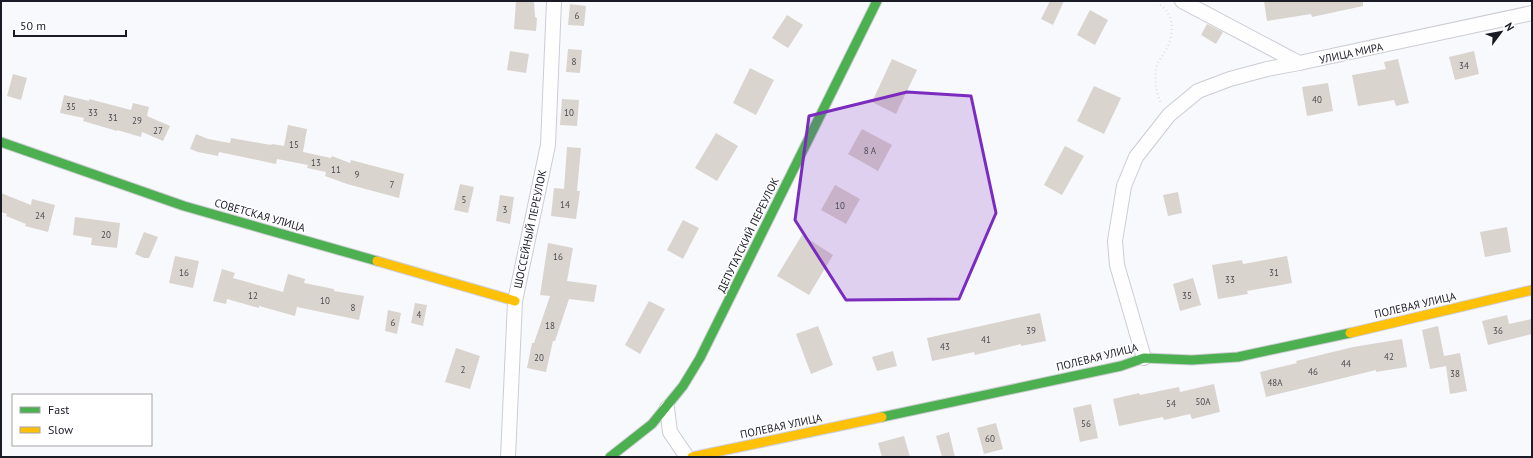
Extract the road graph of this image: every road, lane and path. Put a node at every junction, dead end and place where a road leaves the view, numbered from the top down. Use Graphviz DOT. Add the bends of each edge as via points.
graph roads {
  1 [pos="554,1"];
  2 [pos="877,1"];
  3 [pos="1160,1"];
  4 [pos="1182,1"];
  5 [pos="1532,14"];
  6 [pos="1299,63"];
  7 [pos="1170,115"];
  8 [pos="1,142"];
  9 [pos="1532,290"];
  10 [pos="515,301"];
  11 [pos="1144,358"];
  12 [pos="667,408"];
  13 [pos="508,457"];
  14 [pos="610,457"];
  15 [pos="687,457"];
  16 [pos="692,457"];
  1 -- 10 [label="street, ШОССЕЙНЫЙ ПЕРЕУЛОК" via="548,145"];
  2 -- 12 [label="street, ДЕПУТАТСКИЙ ПЕРЕУЛОК" via="700,358"];
  3 -- 7 [label="path" via="1160,5 1168,12 1172,28 1166,50 1156,70 1156,84 1162,108"];
  4 -- 6 [label="street"];
  5 -- 6 [label="street, УЛИЦА МИРА"];
  6 -- 7 [label="street, УЛИЦА МИРА" via="1267,68 1198,91"];
  7 -- 11 [label="street, УЛИЦА МИРА" via="1136,157 1124,186 1115,241 1117,265"];
  8 -- 10 [label="street, СОВЕТСКАЯ УЛИЦА" via="184,206"];
  9 -- 11 [label="street, ПОЛЕВАЯ УЛИЦА" via="1238,357 1192,360"];
  10 -- 13 [label="street, ШОССЕЙНЫЙ ПЕРЕУЛОК"];
  11 -- 16 [label="street, ПОЛЕВАЯ УЛИЦА" via="1121,366"];
  12 -- 14 [label="street, ДЕПУТАТСКИЙ ПЕРЕУЛОК" via="652,424"];
  12 -- 15 [label="street" via="670,432"];
}
